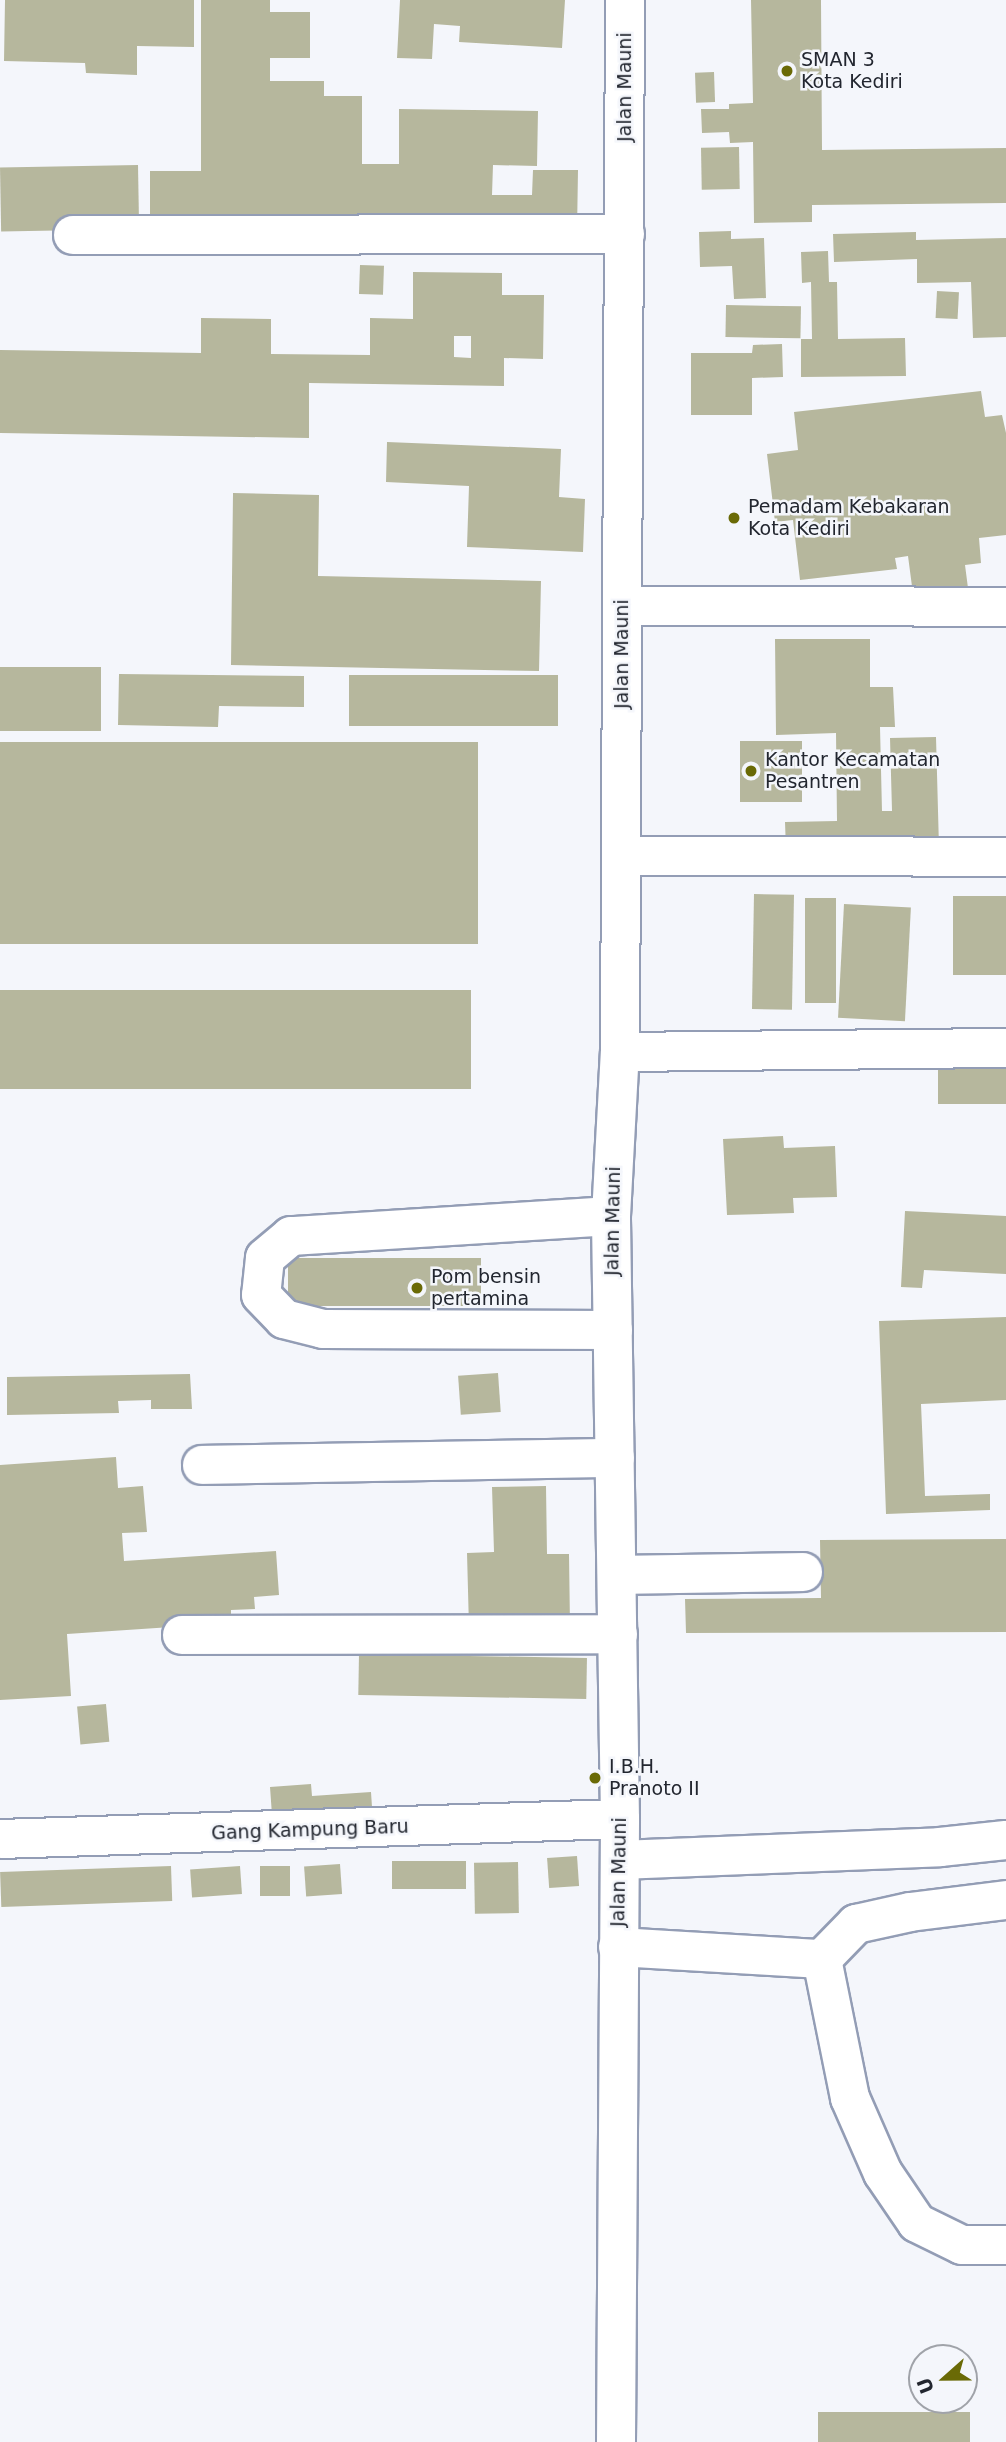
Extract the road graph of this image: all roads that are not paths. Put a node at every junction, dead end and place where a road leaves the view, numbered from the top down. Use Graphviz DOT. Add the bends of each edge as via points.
graph roads {
  1 [pos="625,0"];
  2 [pos="625,234"];
  3 [pos="73,235"];
  4 [pos="622,606"];
  5 [pos="1006,607"];
  6 [pos="622,856"];
  7 [pos="1006,857"];
  8 [pos="1006,1048"];
  9 [pos="621,1052"];
  10 [pos="611,1216"];
  11 [pos="613,1330"];
  12 [pos="615,1458"];
  13 [pos="202,1465"];
  14 [pos="803,1572"];
  15 [pos="617,1574"];
  16 [pos="618,1634"];
  17 [pos="182,1635"];
  18 [pos="620,1819"];
  19 [pos="0,1839"];
  20 [pos="1006,1840"];
  21 [pos="620,1860"];
  22 [pos="1006,1900"];
  23 [pos="618,1947"];
  24 [pos="822,1959"];
  25 [pos="1006,2245"];
  26 [pos="616,2442"];
  1 -- 2 [label="main road, Jalan Mauni"];
  2 -- 3 [label="main road"];
  2 -- 4 [label="main road, Jalan Mauni"];
  4 -- 5 [label="main road"];
  4 -- 6 [label="main road, Jalan Mauni"];
  6 -- 7 [label="main road"];
  6 -- 9 [label="main road, Jalan Mauni"];
  8 -- 9 [label="main road"];
  9 -- 10 [label="main road, Jalan Mauni"];
  10 -- 11 [label="main road, Jalan Mauni"];
  10 -- 11 [label="main road" via="291,1236 264,1258 261,1296 284,1318 323,1329"];
  11 -- 12 [label="main road, Jalan Mauni"];
  12 -- 13 [label="main road"];
  12 -- 15 [label="main road, Jalan Mauni"];
  14 -- 15 [label="main road"];
  15 -- 16 [label="main road, Jalan Mauni"];
  16 -- 17 [label="main road"];
  16 -- 18 [label="main road, Jalan Mauni"];
  18 -- 19 [label="main road, Gang Kampung Baru"];
  18 -- 21 [label="main road, Jalan Mauni"];
  20 -- 21 [label="main road" via="940,1847"];
  21 -- 23 [label="main road, Jalan Mauni"];
  22 -- 24 [label="main road" via="856,1924"];
  23 -- 24 [label="main road"];
  23 -- 26 [label="main road, Jalan Mauni"];
  24 -- 25 [label="main road" via="850,2098 883,2173 917,2223 961,2245"];
}
